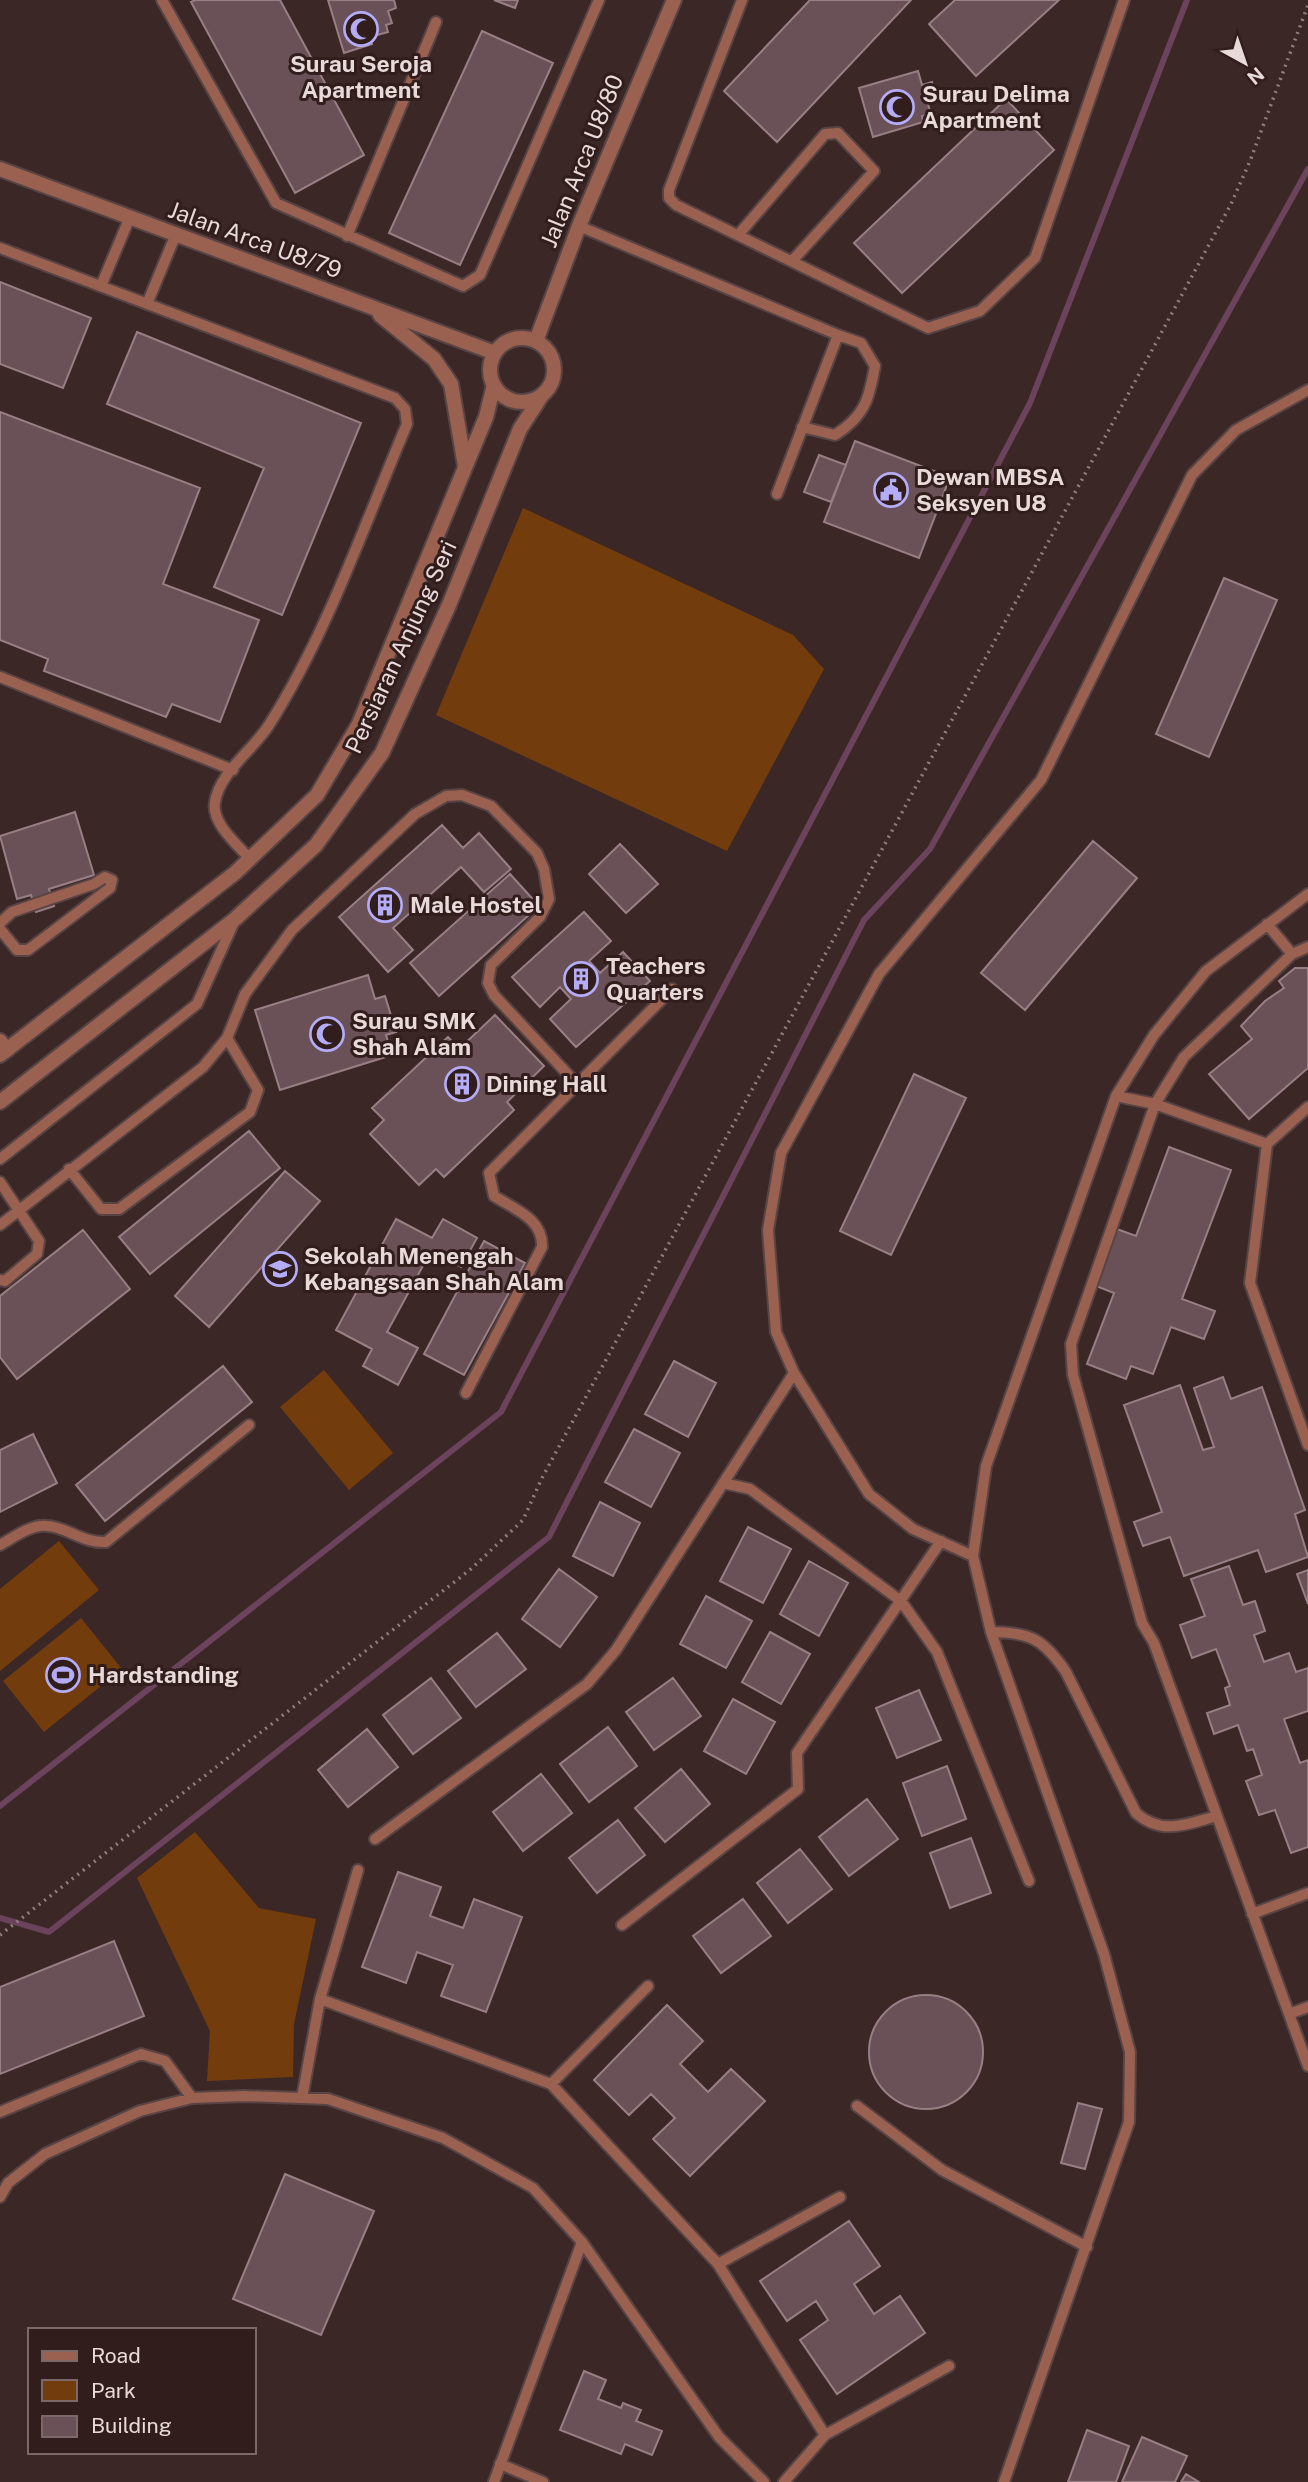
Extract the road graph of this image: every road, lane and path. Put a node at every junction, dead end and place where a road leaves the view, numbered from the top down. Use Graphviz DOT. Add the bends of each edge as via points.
graph roads {
  1 [pos="162,0"];
  2 [pos="599,0"];
  3 [pos="674,0"];
  4 [pos="1124,0"];
  5 [pos="741,1"];
  6 [pos="1308,5"];
  7 [pos="436,22"];
  8 [pos="0,169"];
  9 [pos="130,217"];
  10 [pos="579,226"];
  11 [pos="176,234"];
  12 [pos="739,234"];
  13 [pos="347,236"];
  14 [pos="0,248"];
  15 [pos="792,261"];
  16 [pos="101,286"];
  17 [pos="147,304"];
  18 [pos="369,306"];
  19 [pos="838,335"];
  20 [pos="536,341"];
  21 [pos="495,353"];
  22 [pos="494,385"];
  23 [pos="1308,390"];
  24 [pos="542,395"];
  25 [pos="802,427"];
  26 [pos="465,467"];
  27 [pos="777,494"];
  28 [pos="0,677"];
  29 [pos="233,770"];
  30 [pos="250,859"];
  31 [pos="1308,894"];
  32 [pos="235,919"];
  33 [pos="0,923"];
  34 [pos="1267,924"];
  35 [pos="0,929"];
  36 [pos="1308,947"];
  37 [pos="1292,954"];
  38 [pos="672,989"];
  39 [pos="227,1038"];
  40 [pos="2,1048"];
  41 [pos="576,1083"];
  42 [pos="1116,1096"];
  43 [pos="0,1102"];
  44 [pos="1155,1104"];
  45 [pos="1308,1107"];
  46 [pos="1267,1144"];
  47 [pos="0,1159"];
  48 [pos="69,1169"];
  49 [pos="0,1182"];
  50 [pos="20,1210"];
  51 [pos="0,1225"];
  52 [pos="0,1280"];
  53 [pos="794,1373"];
  54 [pos="466,1393"];
  55 [pos="249,1426"];
  56 [pos="1308,1445"];
  57 [pos="723,1483"];
  58 [pos="941,1541"];
  59 [pos="0,1545"];
  60 [pos="973,1556"];
  61 [pos="901,1601"];
  62 [pos="991,1632"];
  63 [pos="1217,1816"];
  64 [pos="375,1839"];
  65 [pos="358,1870"];
  66 [pos="1029,1881"];
  67 [pos="1308,1893"];
  68 [pos="1252,1914"];
  69 [pos="622,1925"];
  70 [pos="0,1935"];
  71 [pos="648,1986"];
  72 [pos="320,1999"];
  73 [pos="1308,2007"];
  74 [pos="1289,2014"];
  75 [pos="1308,2066"];
  76 [pos="551,2084"];
  77 [pos="192,2098"];
  78 [pos="302,2098"];
  79 [pos="857,2106"];
  80 [pos="0,2112"];
  81 [pos="0,2173"];
  82 [pos="8,2183"];
  83 [pos="0,2197"];
  84 [pos="840,2197"];
  85 [pos="582,2242"];
  86 [pos="1087,2247"];
  87 [pos="718,2264"];
  88 [pos="949,2366"];
  89 [pos="825,2435"];
  90 [pos="500,2464"];
  91 [pos="494,2482"];
  92 [pos="543,2482"];
  93 [pos="764,2482"];
  94 [pos="784,2482"];
  95 [pos="1004,2482"];
  1 -- 13 [label="lane" via="276,203"];
  2 -- 13 [label="lane" via="480,275 463,286"];
  3 -- 10 [label="street, Jalan Arca U8/80"];
  4 -- 15 [label="lane" via="1035,258 980,311 928,328"];
  5 -- 12 [label="lane" via="669,190 676,205"];
  6 -- 70 [label="path" via="1231,204 523,1520 471,1569"];
  7 -- 13 [label="lane"];
  8 -- 9 [label="street, Jalan Arca U8/79"];
  9 -- 11 [label="street, Jalan Arca U8/79"];
  9 -- 16 [label="lane"];
  10 -- 19 [label="lane"];
  10 -- 20 [label="street, Jalan Arca U8/80"];
  11 -- 17 [label="lane"];
  11 -- 18 [label="street, Jalan Arca U8/79"];
  12 -- 15 [label="lane"];
  12 -- 15 [label="lane" via="825,134 838,133 874,171"];
  14 -- 16 [label="lane"];
  16 -- 17 [label="lane"];
  17 -- 29 [label="lane" via="396,398 405,408 407,424 299,678 258,743"];
  18 -- 21 [label="street, Jalan Arca U8/79"];
  18 -- 26 [label="street" via="434,359 451,384"];
  19 -- 25 [label="lane"];
  19 -- 25 [label="lane" via="861,343 876,366 870,395 855,422 835,435"];
  20 -- 21 [label="street" via="513,340"];
  20 -- 24 [label="street" via="553,360 551,385"];
  21 -- 22 [label="street"];
  22 -- 24 [label="street" via="502,396 515,402"];
  22 -- 26 [label="street, Persiaran Anjung Seri"];
  23 -- 53 [label="lane" via="1236,430 1192,475 1041,780 879,974 781,1153 768,1230 776,1332"];
  24 -- 32 [label="street, Persiaran Anjung Seri" via="520,429 382,753 316,845"];
  25 -- 27 [label="lane"];
  26 -- 30 [label="street, Persiaran Anjung Seri" via="359,724 317,794"];
  28 -- 29 [label="lane"];
  29 -- 30 [label="lane" via="217,789 214,806 220,825"];
  30 -- 40 [label="street, Persiaran Anjung Seri"];
  31 -- 34 [label="lane"];
  32 -- 43 [label="street, Persiaran Anjung Seri"];
  32 -- 47 [label="lane" via="197,1004"];
  33 -- 35 [label="lane" via="12,912 105,877 112,880 110,888 28,950 17,950"];
  34 -- 37 [label="lane"];
  34 -- 42 [label="lane" via="1206,971 1154,1035"];
  36 -- 37 [label="lane"];
  37 -- 44 [label="lane" via="1184,1056"];
  38 -- 41 [label="lane"];
  39 -- 41 [label="lane" via="245,994 292,930 415,814 446,796 462,795 491,806 537,853 544,869 549,899 540,917 491,965 488,983"];
  39 -- 48 [label="lane" via="203,1067"];
  39 -- 48 [label="lane" via="258,1090 250,1112 119,1209 102,1209"];
  41 -- 54 [label="lane" via="489,1173 494,1196 537,1223 542,1247"];
  42 -- 44 [label="lane"];
  42 -- 60 [label="lane" via="986,1466"];
  44 -- 46 [label="lane"];
  44 -- 63 [label="lane" via="1071,1344 1073,1375 1142,1623 1154,1643"];
  45 -- 46 [label="lane"];
  46 -- 56 [label="lane" via="1250,1283"];
  48 -- 50 [label="lane"];
  49 -- 50 [label="lane"];
  50 -- 51 [label="lane"];
  50 -- 52 [label="lane" via="39,1241 37,1254 5,1281"];
  53 -- 57 [label="lane"];
  53 -- 58 [label="lane" via="869,1494 913,1529"];
  55 -- 59 [label="lane" via="106,1542 90,1543 47,1526 30,1529"];
  57 -- 61 [label="lane" via="750,1489"];
  57 -- 64 [label="lane" via="616,1650 587,1684"];
  58 -- 60 [label="lane"];
  58 -- 61 [label="lane"];
  60 -- 62 [label="lane"];
  61 -- 66 [label="lane" via="937,1652"];
  61 -- 69 [label="lane" via="797,1753 798,1789"];
  62 -- 63 [label="lane" via="1017,1632 1051,1651 1143,1819 1168,1829"];
  62 -- 86 [label="lane" via="1104,1954 1130,2052 1129,2122"];
  63 -- 68 [label="lane"];
  65 -- 72 [label="lane"];
  67 -- 68 [label="lane"];
  68 -- 74 [label="lane"];
  71 -- 76 [label="lane"];
  72 -- 76 [label="lane"];
  72 -- 78 [label="lane"];
  73 -- 74 [label="lane"];
  74 -- 75 [label="lane"];
  76 -- 87 [label="lane"];
  77 -- 78 [label="lane"];
  77 -- 80 [label="lane" via="165,2061 141,2054"];
  77 -- 82 [label="lane" via="140,2111 45,2154"];
  78 -- 85 [label="lane" via="328,2099 443,2138 533,2188"];
  79 -- 86 [label="lane" via="942,2170"];
  81 -- 82 [label="lane"];
  82 -- 83 [label="lane"];
  84 -- 87 [label="lane"];
  85 -- 90 [label="lane"];
  85 -- 93 [label="lane" via="719,2437"];
  86 -- 95 [label="lane"];
  87 -- 89 [label="lane"];
  88 -- 89 [label="lane"];
  89 -- 94 [label="lane"];
  90 -- 91 [label="lane"];
  90 -- 92 [label="lane"];
}
